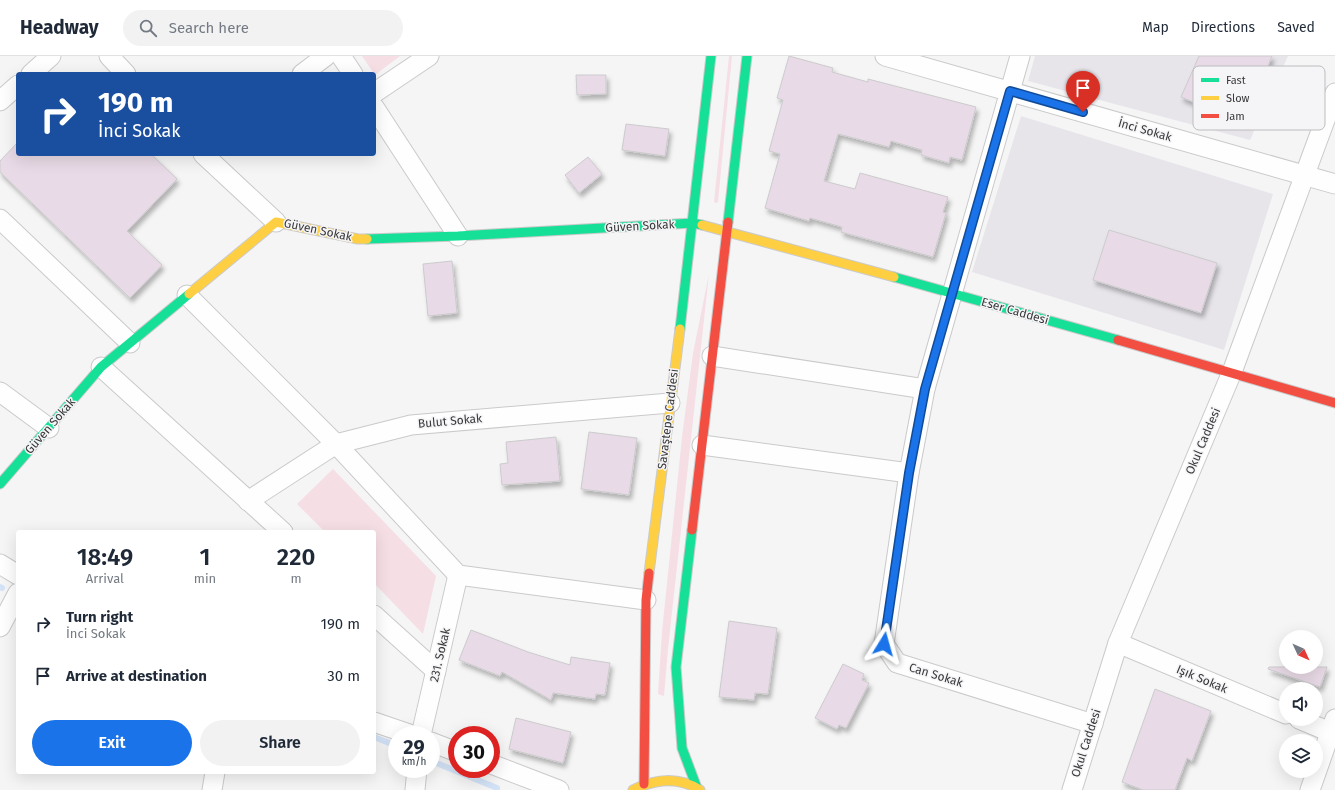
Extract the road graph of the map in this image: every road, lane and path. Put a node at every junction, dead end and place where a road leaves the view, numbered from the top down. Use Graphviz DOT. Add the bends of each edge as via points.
graph roads {
  1 [pos="51,56"];
  2 [pos="109,56"];
  3 [pos="326,56"];
  4 [pos="341,56"];
  5 [pos="429,56"];
  6 [pos="711,56"];
  7 [pos="746,56"];
  8 [pos="885,56"];
  9 [pos="1020,56"];
  10 [pos="33,72"];
  11 [pos="124,72"];
  12 [pos="305,72"];
  13 [pos="352,72"];
  14 [pos="16,87"];
  15 [pos="1010,91"];
  16 [pos="376,92"];
  17 [pos="1335,92"];
  18 [pos="0,101"];
  19 [pos="376,110"];
  20 [pos="1325,119"];
  21 [pos="1321,130"];
  22 [pos="205,156"];
  23 [pos="1304,176"];
  24 [pos="1335,184"];
  25 [pos="0,219"];
  26 [pos="276,222"];
  27 [pos="693,223"];
  28 [pos="728,232"];
  29 [pos="458,236"];
  30 [pos="953,293"];
  31 [pos="187,295"];
  32 [pos="130,343"];
  33 [pos="712,356"];
  34 [pos="101,367"];
  35 [pos="1232,372"];
  36 [pos="925,389"];
  37 [pos="0,392"];
  38 [pos="670,402"];
  39 [pos="1335,403"];
  40 [pos="49,428"];
  41 [pos="336,444"];
  42 [pos="702,445"];
  43 [pos="909,473"];
  44 [pos="0,484"];
  45 [pos="248,501"];
  46 [pos="281,530"];
  47 [pos="0,564"];
  48 [pos="16,574"];
  49 [pos="458,575"];
  50 [pos="16,598"];
  51 [pos="646,600"];
  52 [pos="376,617"];
  53 [pos="0,627"];
  54 [pos="1118,643"];
  55 [pos="436,671"];
  56 [pos="1279,711"];
  57 [pos="376,723"];
  58 [pos="1093,724"];
  59 [pos="1323,724"];
  60 [pos="423,726"];
  61 [pos="1333,726"];
  62 [pos="388,727"];
  63 [pos="500,767"];
  64 [pos="215,774"];
  65 [pos="416,778"];
  66 [pos="644,784"];
  67 [pos="699,789"];
  68 [pos="212,790"];
  69 [pos="415,790"];
  70 [pos="559,790"];
  71 [pos="633,790"];
  72 [pos="1072,790"];
  73 [pos="1310,790"];
  1 -- 10 [label="street"];
  2 -- 11 [label="street"];
  3 -- 12 [label="street"];
  4 -- 13 [label="street"];
  5 -- 16 [label="street"];
  6 -- 27 [label="main road, Savaştepe Caddesi"];
  7 -- 28 [label="main road"];
  8 -- 15 [label="street, İnci Sokak"];
  9 -- 15 [label="street, Can Sokak"];
  14 -- 18 [label="street"];
  15 -- 23 [label="street, İnci Sokak"];
  15 -- 30 [label="street, Can Sokak"];
  17 -- 20 [label="street, Okul Caddesi"];
  19 -- 29 [label="street"];
  21 -- 23 [label="street, Okul Caddesi"];
  22 -- 26 [label="street"];
  23 -- 24 [label="street, İnci Sokak"];
  23 -- 35 [label="street, Okul Caddesi"];
  25 -- 32 [label="street"];
  26 -- 29 [label="main road, Güven Sokak" via="358,239"];
  26 -- 31 [label="main road, Güven Sokak"];
  27 -- 28 [label="main road, Eser Caddesi"];
  27 -- 29 [label="main road, Güven Sokak"];
  27 -- 38 [label="main road, Savaştepe Caddesi"];
  28 -- 30 [label="main road, Eser Caddesi"];
  28 -- 33 [label="main road"];
  30 -- 35 [label="main road, Eser Caddesi"];
  30 -- 36 [label="street, Can Sokak"];
  31 -- 32 [label="main road, Güven Sokak"];
  31 -- 41 [label="street"];
  32 -- 34 [label="main road, Güven Sokak"];
  33 -- 36 [label="street"];
  33 -- 42 [label="main road"];
  34 -- 40 [label="main road, Güven Sokak"];
  34 -- 45 [label="street"];
  35 -- 39 [label="main road, Eser Caddesi"];
  35 -- 54 [label="street, Okul Caddesi"];
  36 -- 43 [label="street, Can Sokak"];
  37 -- 40 [label="street"];
  38 -- 41 [label="street, Bulut Sokak" via="411,425"];
  38 -- 51 [label="main road, Savaştepe Caddesi"];
  40 -- 44 [label="main road, Güven Sokak"];
  41 -- 45 [label="street, Bulut Sokak"];
  41 -- 49 [label="street"];
  42 -- 43 [label="street"];
  42 -- 67 [label="main road" via="676,667 682,748"];
  43 -- 58 [label="street, Can Sokak" via="884,644 897,663"];
  45 -- 46 [label="street"];
  47 -- 48 [label="street"];
  49 -- 51 [label="street"];
  49 -- 55 [label="street, 231. Sokak"];
  50 -- 53 [label="street"];
  51 -- 66 [label="main road, Savaştepe Caddesi"];
  52 -- 55 [label="street"];
  54 -- 56 [label="street, Işık Sokak"];
  54 -- 58 [label="street, Okul Caddesi"];
  55 -- 60 [label="street, 231. Sokak"];
  57 -- 62 [label="street"];
  58 -- 72 [label="street, Okul Caddesi"];
  59 -- 61 [label="street"];
  61 -- 73 [label="street"];
  63 -- 70 [label="street"];
  64 -- 68 [label="street"];
  65 -- 69 [label="street"];
  66 -- 67 [label="main road" via="662,780 680,781"];
  66 -- 71 [label="main road"];
}
